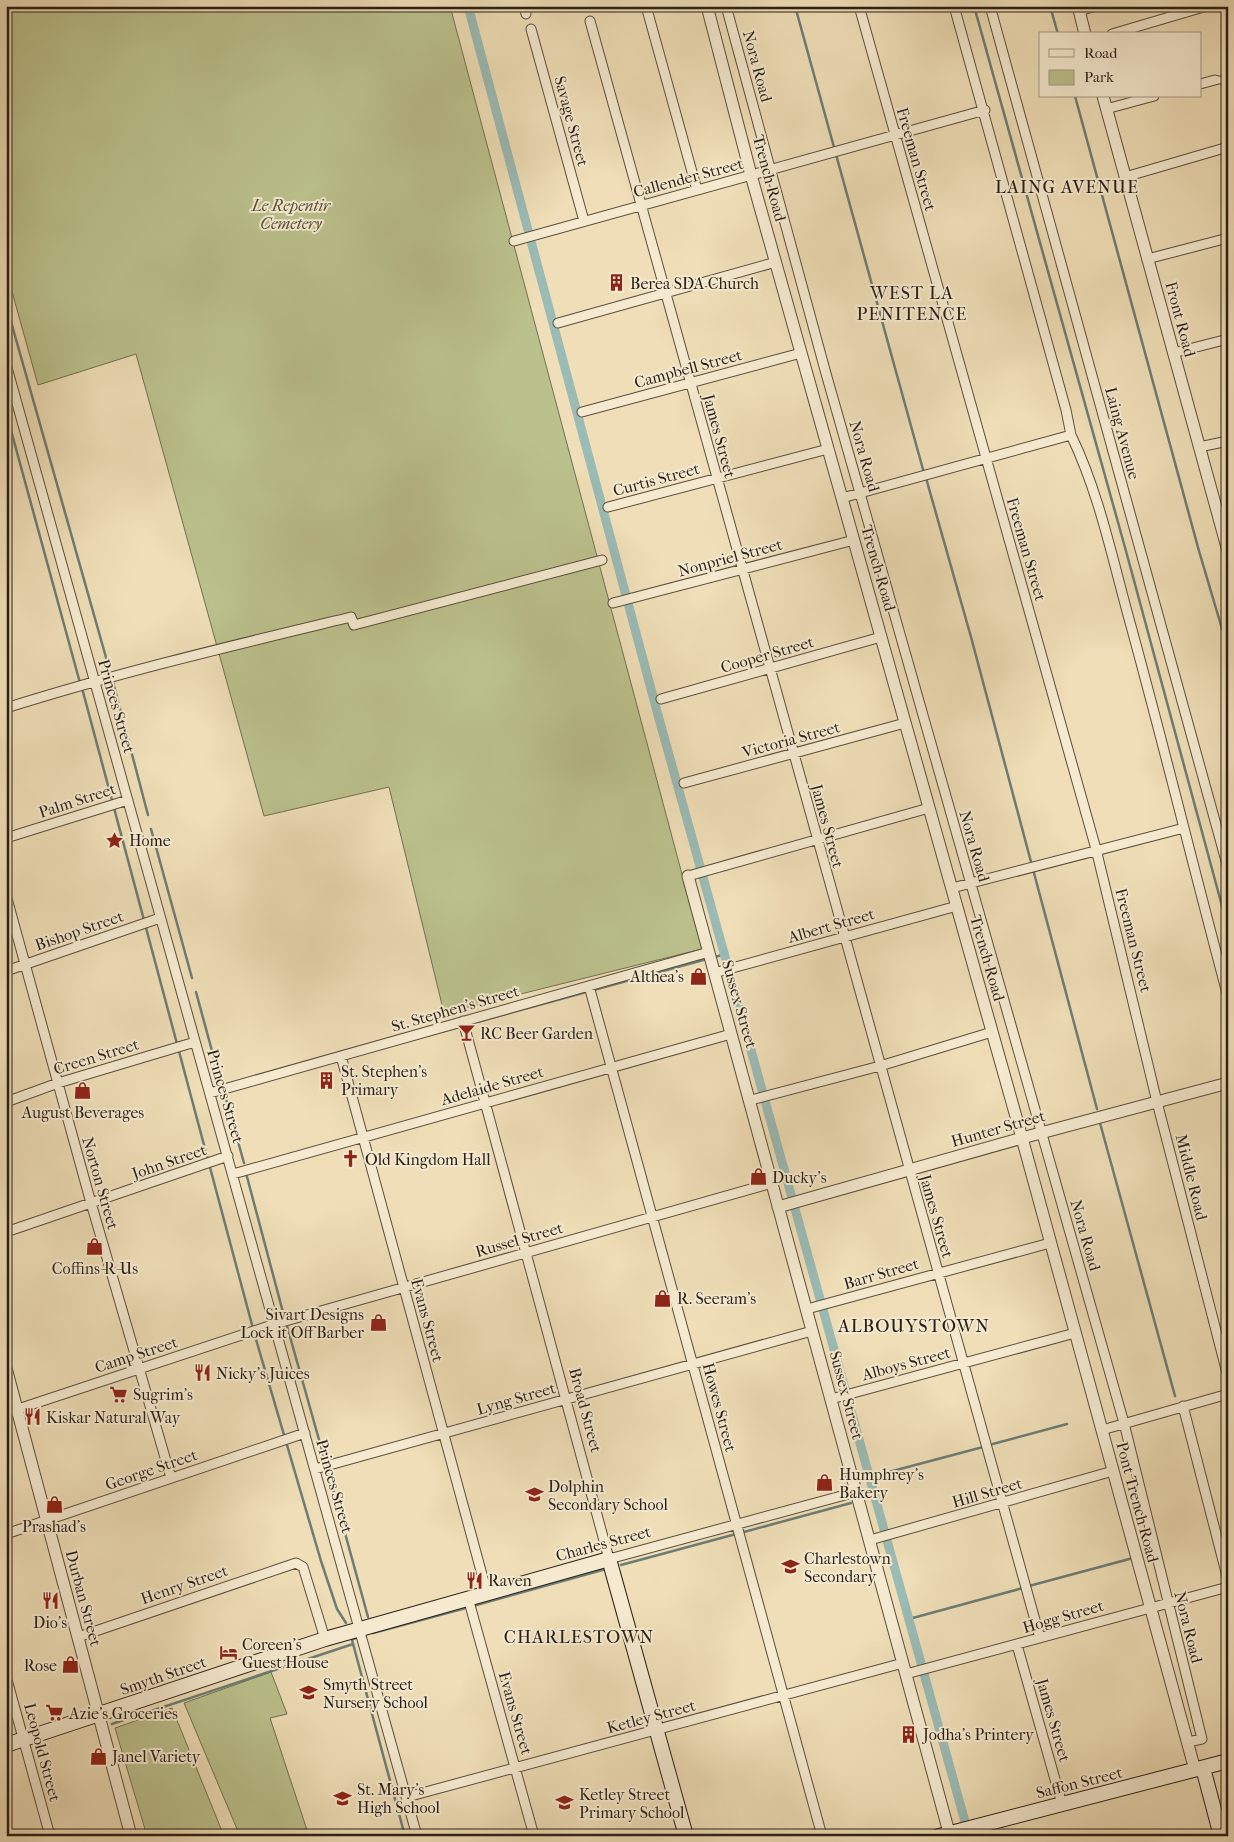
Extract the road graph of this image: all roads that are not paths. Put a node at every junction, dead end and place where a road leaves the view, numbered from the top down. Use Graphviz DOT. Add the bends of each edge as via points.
graph roads {
  1 [pos="646,6"];
  2 [pos="707,6"];
  3 [pos="726,6"];
  4 [pos="859,6"];
  5 [pos="954,6"];
  6 [pos="990,6"];
  7 [pos="1096,6"];
  8 [pos="1207,6"];
  9 [pos="1078,9"];
  10 [pos="590,21"];
  11 [pos="531,29"];
  12 [pos="1084,32"];
  13 [pos="1119,32"];
  14 [pos="1215,80"];
  15 [pos="1228,80"];
  16 [pos="1202,83"];
  17 [pos="1103,98"];
  18 [pos="1147,98"];
  19 [pos="1106,109"];
  20 [pos="985,110"];
  21 [pos="894,135"];
  22 [pos="1228,147"];
  23 [pos="770,170"];
  24 [pos="752,175"];
  25 [pos="1125,177"];
  26 [pos="697,190"];
  27 [pos="641,206"];
  28 [pos="584,221"];
  29 [pos="1228,238"];
  30 [pos="517,240"];
  31 [pos="1147,258"];
  32 [pos="776,262"];
  33 [pos="665,293"];
  34 [pos="558,323"];
  35 [pos="1228,339"];
  36 [pos="801,353"];
  37 [pos="1173,354"];
  38 [pos="6,364"];
  39 [pos="690,383"];
  40 [pos="582,412"];
  41 [pos="1071,435"];
  42 [pos="1228,441"];
  43 [pos="1199,447"];
  44 [pos="828,449"];
  45 [pos="986,457"];
  46 [pos="716,478"];
  47 [pos="860,493"];
  48 [pos="842,498"];
  49 [pos="608,507"];
  50 [pos="1224,520"];
  51 [pos="854,540"];
  52 [pos="1228,551"];
  53 [pos="602,560"];
  54 [pos="742,570"];
  55 [pos="613,603"];
  56 [pos="881,637"];
  57 [pos="769,669"];
  58 [pos="91,681"];
  59 [pos="661,699"];
  60 [pos="6,708"];
  61 [pos="905,724"];
  62 [pos="793,754"];
  63 [pos="684,783"];
  64 [pos="124,801"];
  65 [pos="929,808"];
  66 [pos="1184,828"];
  67 [pos="6,838"];
  68 [pos="816,840"];
  69 [pos="1096,849"];
  70 [pos="1228,868"];
  71 [pos="688,876"];
  72 [pos="969,884"];
  73 [pos="952,888"];
  74 [pos="6,895"];
  75 [pos="956,906"];
  76 [pos="157,919"];
  77 [pos="843,937"];
  78 [pos="709,952"];
  79 [pos="25,964"];
  80 [pos="6,970"];
  81 [pos="714,973"];
  82 [pos="589,986"];
  83 [pos="1228,997"];
  84 [pos="463,1022"];
  85 [pos="992,1032"];
  86 [pos="731,1034"];
  87 [pos="191,1043"];
  88 [pos="341,1056"];
  89 [pos="880,1066"];
  90 [pos="612,1067"];
  91 [pos="1228,1082"];
  92 [pos="58,1083"];
  93 [pos="210,1093"];
  94 [pos="751,1100"];
  95 [pos="6,1102"];
  96 [pos="1157,1102"];
  97 [pos="485,1103"];
  98 [pos="1041,1132"];
  99 [pos="363,1137"];
  100 [pos="1022,1138"];
  101 [pos="228,1156"];
  102 [pos="908,1170"];
  103 [pos="232,1174"];
  104 [pos="772,1183"];
  105 [pos="91,1203"];
  106 [pos="783,1205"];
  107 [pos="653,1217"];
  108 [pos="6,1232"];
  109 [pos="1050,1243"];
  110 [pos="526,1253"];
  111 [pos="938,1273"];
  112 [pos="404,1288"];
  113 [pos="811,1308"];
  114 [pos="275,1324"];
  115 [pos="812,1331"];
  116 [pos="1075,1333"];
  117 [pos="963,1363"];
  118 [pos="693,1364"];
  119 [pos="6,1368"];
  120 [pos="140,1368"];
  121 [pos="1228,1377"];
  122 [pos="1228,1394"];
  123 [pos="834,1398"];
  124 [pos="566,1400"];
  125 [pos="1183,1406"];
  126 [pos="12,1412"];
  127 [pos="1124,1423"];
  128 [pos="1102,1430"];
  129 [pos="305,1433"];
  130 [pos="444,1434"];
  131 [pos="315,1469"];
  132 [pos="1113,1471"];
  133 [pos="171,1478"];
  134 [pos="856,1492"];
  135 [pos="1002,1503"];
  136 [pos="47,1520"];
  137 [pos="736,1524"];
  138 [pos="6,1534"];
  139 [pos="874,1539"];
  140 [pos="608,1559"];
  141 [pos="1228,1580"];
  142 [pos="1228,1587"];
  143 [pos="487,1593"];
  144 [pos="468,1598"];
  145 [pos="1167,1603"];
  146 [pos="1151,1607"];
  147 [pos="360,1628"];
  148 [pos="78,1638"];
  149 [pos="325,1638"];
  150 [pos="1040,1638"];
  151 [pos="1017,1645"];
  152 [pos="908,1669"];
  153 [pos="6,1676"];
  154 [pos="783,1695"];
  155 [pos="99,1715"];
  156 [pos="656,1730"];
  157 [pos="24,1740"];
  158 [pos="1188,1742"];
  159 [pos="6,1745"];
  160 [pos="1228,1761"];
  161 [pos="516,1768"];
  162 [pos="1199,1769"];
  163 [pos="407,1797"];
  164 [pos="1062,1804"];
  165 [pos="948,1834"];
  166 [pos="50,1836"];
  167 [pos="131,1836"];
  168 [pos="418,1836"];
  169 [pos="534,1836"];
  170 [pos="686,1836"];
  171 [pos="822,1836"];
  172 [pos="1221,1836"];
  1 -- 26 [label="street"];
  2 -- 24 [label="street, Trench Road"];
  3 -- 23 [label="street, Nora Road"];
  4 -- 21 [label="street, Freeman Street"];
  5 -- 20 [label="street"];
  6 -- 70 [label="street, Laing Avenue"];
  7 -- 9 [label="street"];
  8 -- 13 [label="street"];
  9 -- 12 [label="street"];
  10 -- 27 [label="street, James Street"];
  11 -- 28 [label="street, Savage Street"];
  14 -- 15 [label="street"];
  14 -- 16 [label="street"];
  17 -- 19 [label="street, Front Road"];
  18 -- 19 [label="street"];
  19 -- 25 [label="street, Front Road"];
  20 -- 21 [label="street, Callender Street"];
  20 -- 41 [label="street"];
  21 -- 23 [label="street, Callender Street"];
  21 -- 45 [label="street, Freeman Street"];
  22 -- 25 [label="street"];
  23 -- 24 [label="street, Callender Street"];
  23 -- 47 [label="street, Nora Road"];
  24 -- 26 [label="street, Callender Street"];
  24 -- 32 [label="street, Trench Road"];
  25 -- 31 [label="street, Front Road"];
  26 -- 27 [label="street, Callender Street"];
  27 -- 28 [label="street, Callender Street"];
  27 -- 33 [label="street, James Street"];
  28 -- 30 [label="street, Callender Street"];
  29 -- 31 [label="street"];
  31 -- 37 [label="street, Front Road"];
  32 -- 33 [label="street"];
  32 -- 36 [label="street, Trench Road"];
  33 -- 34 [label="street"];
  33 -- 39 [label="street, James Street"];
  35 -- 37 [label="street"];
  36 -- 39 [label="street, Campbell Street"];
  36 -- 44 [label="street, Trench Road"];
  37 -- 43 [label="street, Front Road"];
  38 -- 58 [label="street, Princes Street"];
  39 -- 40 [label="street, Campbell Street"];
  39 -- 46 [label="street, James Street"];
  41 -- 45 [label="street"];
  41 -- 66 [label="street" via="1099,510"];
  42 -- 43 [label="street"];
  43 -- 50 [label="street, Front Road"];
  44 -- 46 [label="street, Curtis Street"];
  44 -- 48 [label="street, Trench Road"];
  45 -- 47 [label="street"];
  45 -- 69 [label="street, Freeman Street"];
  46 -- 49 [label="street, Curtis Street"];
  46 -- 54 [label="street, James Street"];
  47 -- 48 [label="street"];
  47 -- 72 [label="street, Nora Road"];
  48 -- 51 [label="street, Trench Road"];
  50 -- 52 [label="street, Front Road"];
  51 -- 54 [label="street, Nonpriel Street"];
  51 -- 56 [label="street, Trench Road"];
  53 -- 58 [label="street" via="354,626 351,617"];
  54 -- 55 [label="street, Nonpriel Street"];
  54 -- 57 [label="street, James Street"];
  56 -- 57 [label="street, Cooper Street"];
  56 -- 61 [label="street, Trench Road"];
  57 -- 59 [label="street, Cooper Street"];
  57 -- 62 [label="street, James Street"];
  58 -- 60 [label="street"];
  58 -- 64 [label="street, Princes Street"];
  61 -- 62 [label="street, Victoria Street"];
  61 -- 65 [label="street, Trench Road"];
  62 -- 63 [label="street, Victoria Street"];
  62 -- 68 [label="street, James Street"];
  64 -- 67 [label="street, Palm Street"];
  64 -- 76 [label="street, Princes Street"];
  65 -- 68 [label="street"];
  65 -- 73 [label="street, Trench Road"];
  66 -- 69 [label="street"];
  66 -- 83 [label="street"];
  68 -- 71 [label="street"];
  68 -- 77 [label="street, James Street"];
  69 -- 72 [label="street"];
  69 -- 96 [label="street, Freeman Street"];
  71 -- 78 [label="street, Sussex Street"];
  72 -- 73 [label="street"];
  72 -- 98 [label="street, Nora Road"];
  73 -- 75 [label="street, Trench Road"];
  74 -- 79 [label="street, Norton Street"];
  75 -- 77 [label="street, Albert Street"];
  75 -- 85 [label="street, Trench Road"];
  76 -- 79 [label="street, Bishop Street"];
  76 -- 87 [label="street, Princes Street"];
  77 -- 81 [label="street, Albert Street"];
  77 -- 89 [label="street, James Street"];
  78 -- 81 [label="street, Sussex Street"];
  78 -- 82 [label="street, St. Stephen's Street"];
  79 -- 80 [label="street, Bishop Street"];
  79 -- 92 [label="street, Norton Street"];
  81 -- 86 [label="street, Sussex Street"];
  82 -- 84 [label="street, St. Stephen's Street"];
  82 -- 90 [label="street, Howes Street"];
  84 -- 88 [label="street, St. Stephen's Street"];
  84 -- 97 [label="street, Broad Street"];
  85 -- 89 [label="street"];
  85 -- 100 [label="street, Trench Road"];
  86 -- 90 [label="street, Adelaide Street"];
  86 -- 94 [label="street, Sussex Street"];
  87 -- 92 [label="street, Creen Street"];
  87 -- 93 [label="street, Princes Street"];
  88 -- 93 [label="street, St. Stephen's Street"];
  88 -- 99 [label="street, Evans Street"];
  89 -- 94 [label="street"];
  89 -- 102 [label="street, James Street"];
  90 -- 97 [label="street, Adelaide Street"];
  90 -- 107 [label="street, Howes Street"];
  91 -- 96 [label="street, Hunter Street"];
  92 -- 95 [label="street, Creen Street"];
  92 -- 105 [label="street, Norton Street"];
  93 -- 101 [label="street, Princes Street"];
  94 -- 104 [label="street, Sussex Street"];
  96 -- 98 [label="street, Hunter Street"];
  96 -- 121 [label="street, Middle Road"];
  97 -- 99 [label="street, Adelaide Street"];
  97 -- 110 [label="street, Broad Street"];
  98 -- 100 [label="street, Hunter Street"];
  98 -- 127 [label="street, Nora Road"];
  99 -- 103 [label="street, Adelaide Street"];
  99 -- 112 [label="street, Evans Street"];
  100 -- 102 [label="street, Hunter Street"];
  100 -- 109 [label="street, Trench Road"];
  101 -- 103 [label="street, Princes Street"];
  101 -- 105 [label="street, John Street"];
  102 -- 106 [label="street, Hunter Street"];
  102 -- 111 [label="street, James Street"];
  103 -- 114 [label="street, Princes Street"];
  104 -- 106 [label="street, Sussex Street"];
  104 -- 107 [label="street, Russel Street"];
  105 -- 108 [label="street, John Street"];
  105 -- 120 [label="street, Norton Street"];
  106 -- 113 [label="street, Sussex Street"];
  107 -- 110 [label="street, Russel Street"];
  107 -- 118 [label="street, Howes Street"];
  109 -- 111 [label="street, Barr Street"];
  109 -- 116 [label="street, Pont Trench Road"];
  110 -- 112 [label="street, Russel Street"];
  110 -- 124 [label="street, Broad Street"];
  111 -- 113 [label="street, Barr Street"];
  111 -- 117 [label="street, James Street"];
  112 -- 114 [label="street, Russel Street"];
  112 -- 130 [label="street, Evans Street"];
  113 -- 115 [label="street, Sussex Street"];
  114 -- 120 [label="street, Camp Street"];
  114 -- 129 [label="street, Princes Street"];
  115 -- 118 [label="street, Lyng Street"];
  115 -- 123 [label="street, Sussex Street"];
  116 -- 117 [label="street, Alboys Street"];
  116 -- 128 [label="street, Pont Trench Road"];
  117 -- 123 [label="street, Alboys Street"];
  117 -- 135 [label="street, James Street"];
  118 -- 124 [label="street, Lyng Street"];
  118 -- 137 [label="street, Howes Street"];
  119 -- 126 [label="street, Durban Street"];
  120 -- 126 [label="street, Camp Street"];
  120 -- 133 [label="street, Norton Street"];
  122 -- 125 [label="street"];
  123 -- 134 [label="street, Sussex Street"];
  124 -- 130 [label="street, Lyng Street"];
  124 -- 140 [label="street, Broad Street"];
  125 -- 127 [label="street"];
  125 -- 141 [label="street"];
  126 -- 136 [label="street, Durban Street"];
  127 -- 128 [label="street"];
  127 -- 145 [label="street, Nora Road"];
  128 -- 132 [label="street, Pont Trench Road"];
  129 -- 131 [label="street, Princes Street"];
  129 -- 133 [label="street, George Street"];
  130 -- 131 [label="street, Lyng Street"];
  130 -- 143 [label="street, Evans Street"];
  131 -- 147 [label="street, Princes Street"];
  132 -- 135 [label="street, Hill Street"];
  132 -- 146 [label="street, Pont Trench Road"];
  133 -- 136 [label="street, George Street"];
  134 -- 137 [label="street, Charles Street"];
  134 -- 139 [label="street, Sussex Street"];
  135 -- 139 [label="street, Hill Street"];
  135 -- 150 [label="street, James Street"];
  136 -- 138 [label="street, George Street"];
  136 -- 148 [label="street, Durban Street"];
  137 -- 140 [label="street, Charles Street"];
  137 -- 154 [label="street, Howes Street"];
  139 -- 152 [label="street, Sussex Street"];
  140 -- 143 [label="main road, Charles Street"];
  140 -- 156 [label="main road, Broad Street"];
  142 -- 145 [label="street, Hogg Street"];
  143 -- 144 [label="main road, Charles Street"];
  144 -- 147 [label="main road, Charles Street"];
  144 -- 161 [label="street, Evans Street"];
  145 -- 146 [label="street, Hogg Street"];
  145 -- 158 [label="street, Nora Road" via="1202,1739"];
  146 -- 150 [label="street, Hogg Street"];
  146 -- 158 [label="street, Pont Trench Road"];
  147 -- 149 [label="main road, Smyth Street"];
  147 -- 163 [label="street, Princes Street"];
  148 -- 149 [label="street, Henry Street" via="293,1563 301,1565"];
  148 -- 155 [label="street, Durban Street"];
  149 -- 155 [label="main road, Smyth Street"];
  150 -- 151 [label="street, Hogg Street"];
  151 -- 152 [label="street, Hogg Street" via="934,1666"];
  151 -- 164 [label="street, James Street"];
  152 -- 154 [label="street, Ketley Street"];
  152 -- 165 [label="street, Sussex Street"];
  153 -- 157 [label="street, Leopold Street"];
  154 -- 156 [label="street, Ketley Street"];
  154 -- 171 [label="street, Howes Street"];
  155 -- 157 [label="main road, Smyth Street"];
  155 -- 167 [label="street, Durban Street"];
  156 -- 161 [label="street, Ketley Street"];
  156 -- 170 [label="main road, Broad Street"];
  157 -- 159 [label="main road, Smyth Street"];
  157 -- 166 [label="street, Leopold Street"];
  158 -- 162 [label="street, Pont Trench Road"];
  160 -- 162 [label="main road, Saffon Street"];
  161 -- 163 [label="street, Ketley Street"];
  161 -- 169 [label="street, Evans Street"];
  162 -- 164 [label="main road, Saffon Street"];
  162 -- 172 [label="main road"];
  163 -- 168 [label="street, Princes Street"];
  164 -- 165 [label="main road, Saffon Street"];
}
